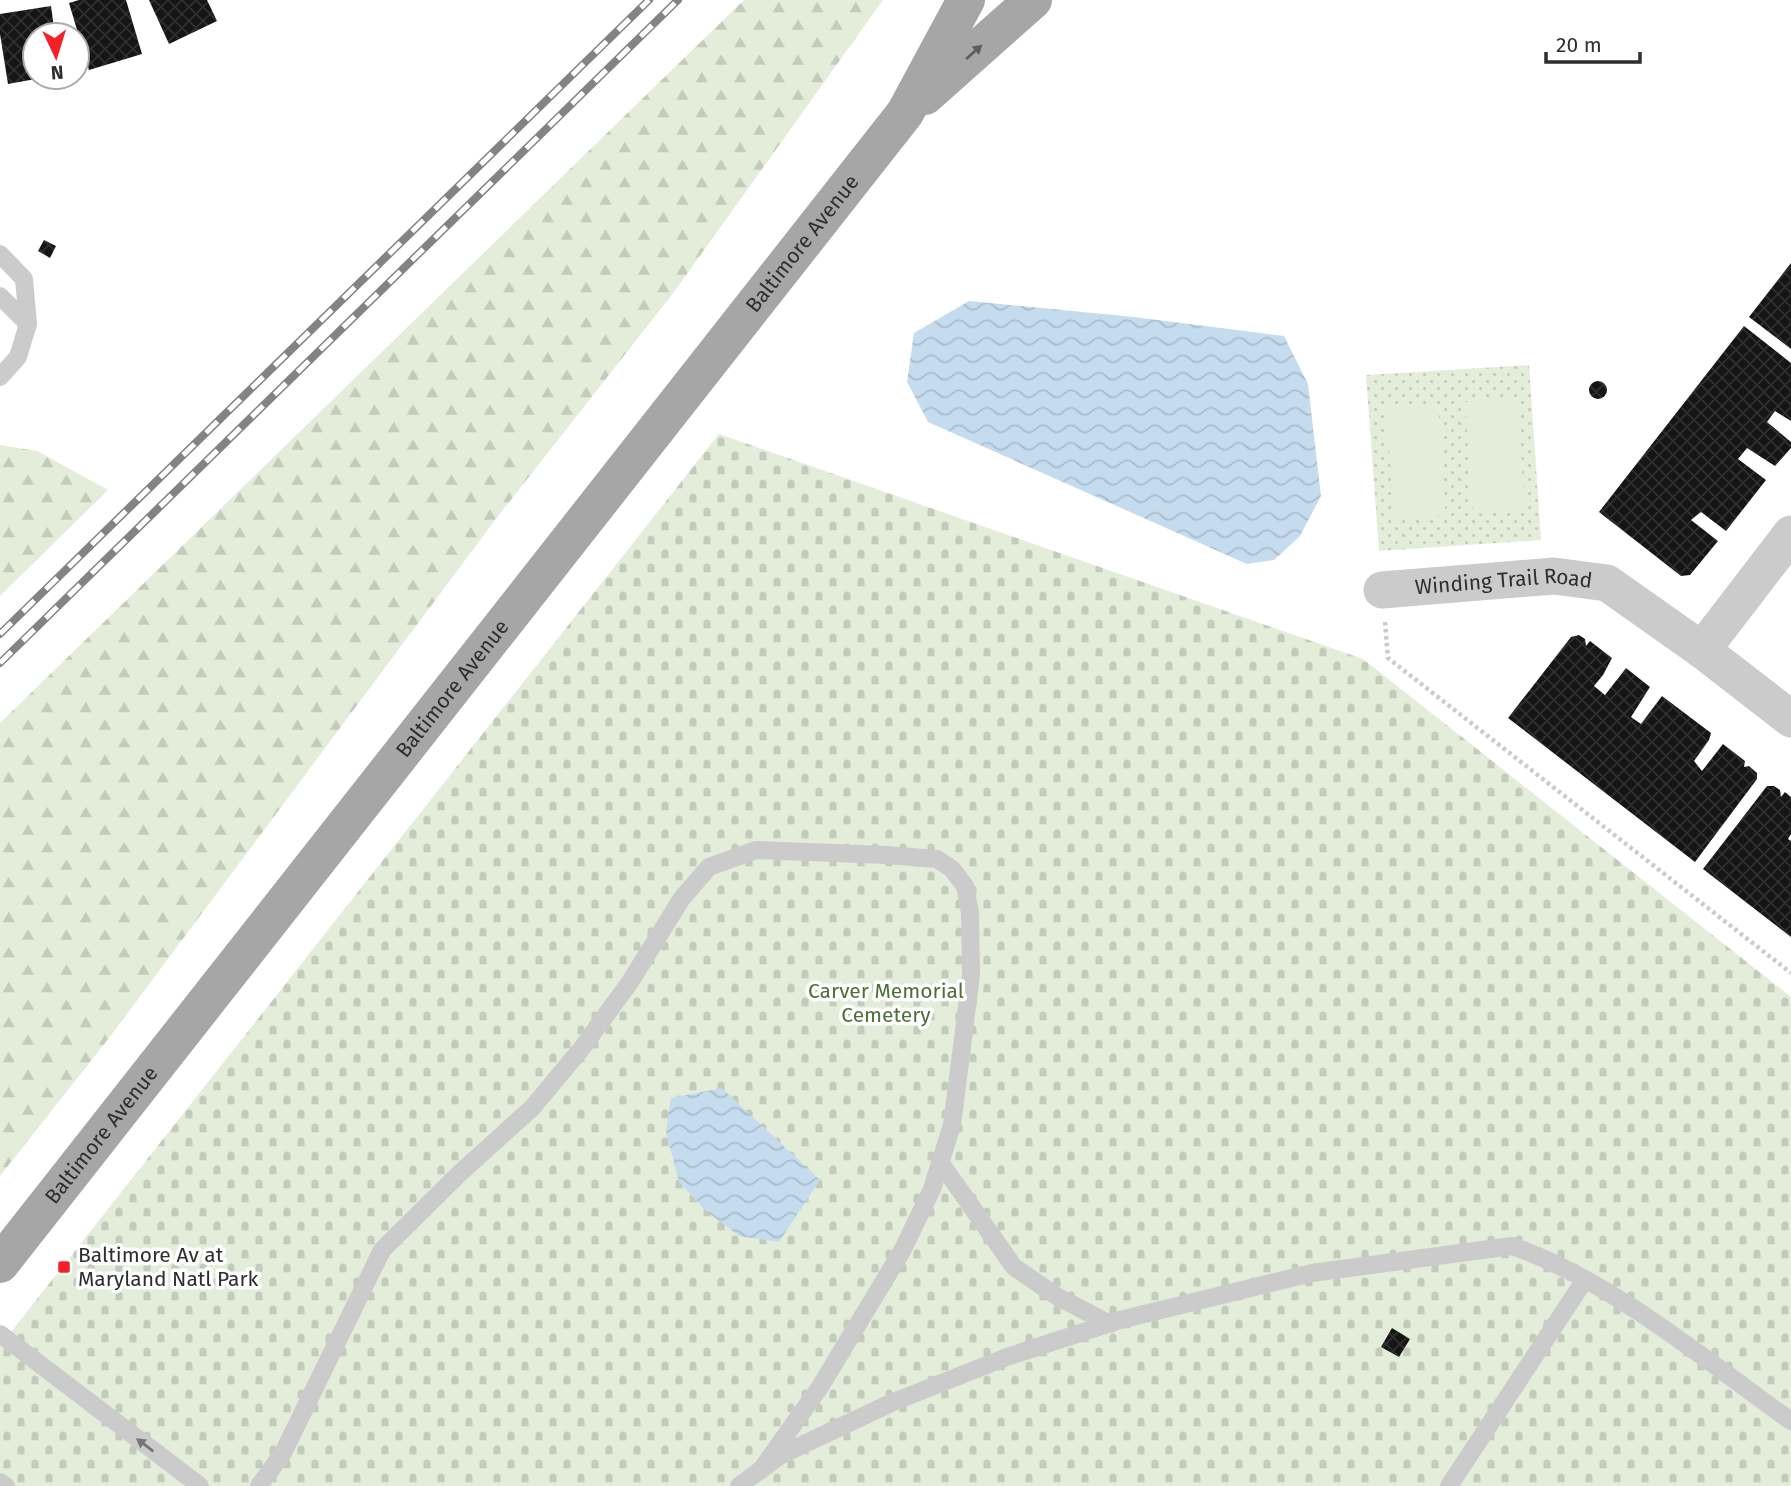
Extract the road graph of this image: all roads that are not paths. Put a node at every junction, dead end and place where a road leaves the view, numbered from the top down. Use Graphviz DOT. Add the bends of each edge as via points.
graph roads {
  1 [pos="966,0"];
  2 [pos="1033,0"];
  3 [pos="905,114"];
  4 [pos="0,254"];
  5 [pos="0,296"];
  6 [pos="27,324"];
  7 [pos="0,377"];
  8 [pos="1791,534"];
  9 [pos="1382,590"];
  10 [pos="1702,650"];
  11 [pos="1791,719"];
  12 [pos="940,1162"];
  13 [pos="0,1264"];
  14 [pos="1584,1281"];
  15 [pos="1110,1324"];
  16 [pos="0,1334"];
  17 [pos="1791,1421"];
  18 [pos="761,1470"];
  19 [pos="0,1482"];
  20 [pos="6,1486"];
  21 [pos="200,1486"];
  22 [pos="259,1486"];
  23 [pos="739,1486"];
  24 [pos="1449,1486"];
  1 -- 3 [label="main road, Baltimore Avenue"];
  3 -- 2 [label="main road, Baltimore Avenue, one-way"];
  3 -- 13 [label="main road, Baltimore Avenue"];
  4 -- 6 [label="lane" via="24,279"];
  5 -- 6 [label="lane"];
  6 -- 7 [label="lane" via="18,357"];
  8 -- 10 [label="street"];
  9 -- 10 [label="street, Winding Trail Road" via="1554,576 1607,583"];
  10 -- 11 [label="street, Winding Trail Road"];
  12 -- 15 [label="lane" via="1014,1266"];
  12 -- 18 [label="lane" via="902,1251 820,1387"];
  12 -- 22 [label="lane" via="952,1125 971,975 965,886 937,859 887,855 757,850 709,867 682,898 582,1048 532,1108 382,1250 283,1453"];
  14 -- 15 [label="lane" via="1512,1246 1312,1273"];
  14 -- 17 [label="lane" via="1634,1309"];
  14 -- 24 [label="lane"];
  15 -- 18 [label="lane" via="891,1402 781,1455"];
  21 -- 16 [label="lane, one-way"];
  18 -- 23 [label="lane"];
  19 -- 20 [label="lane"];
}
